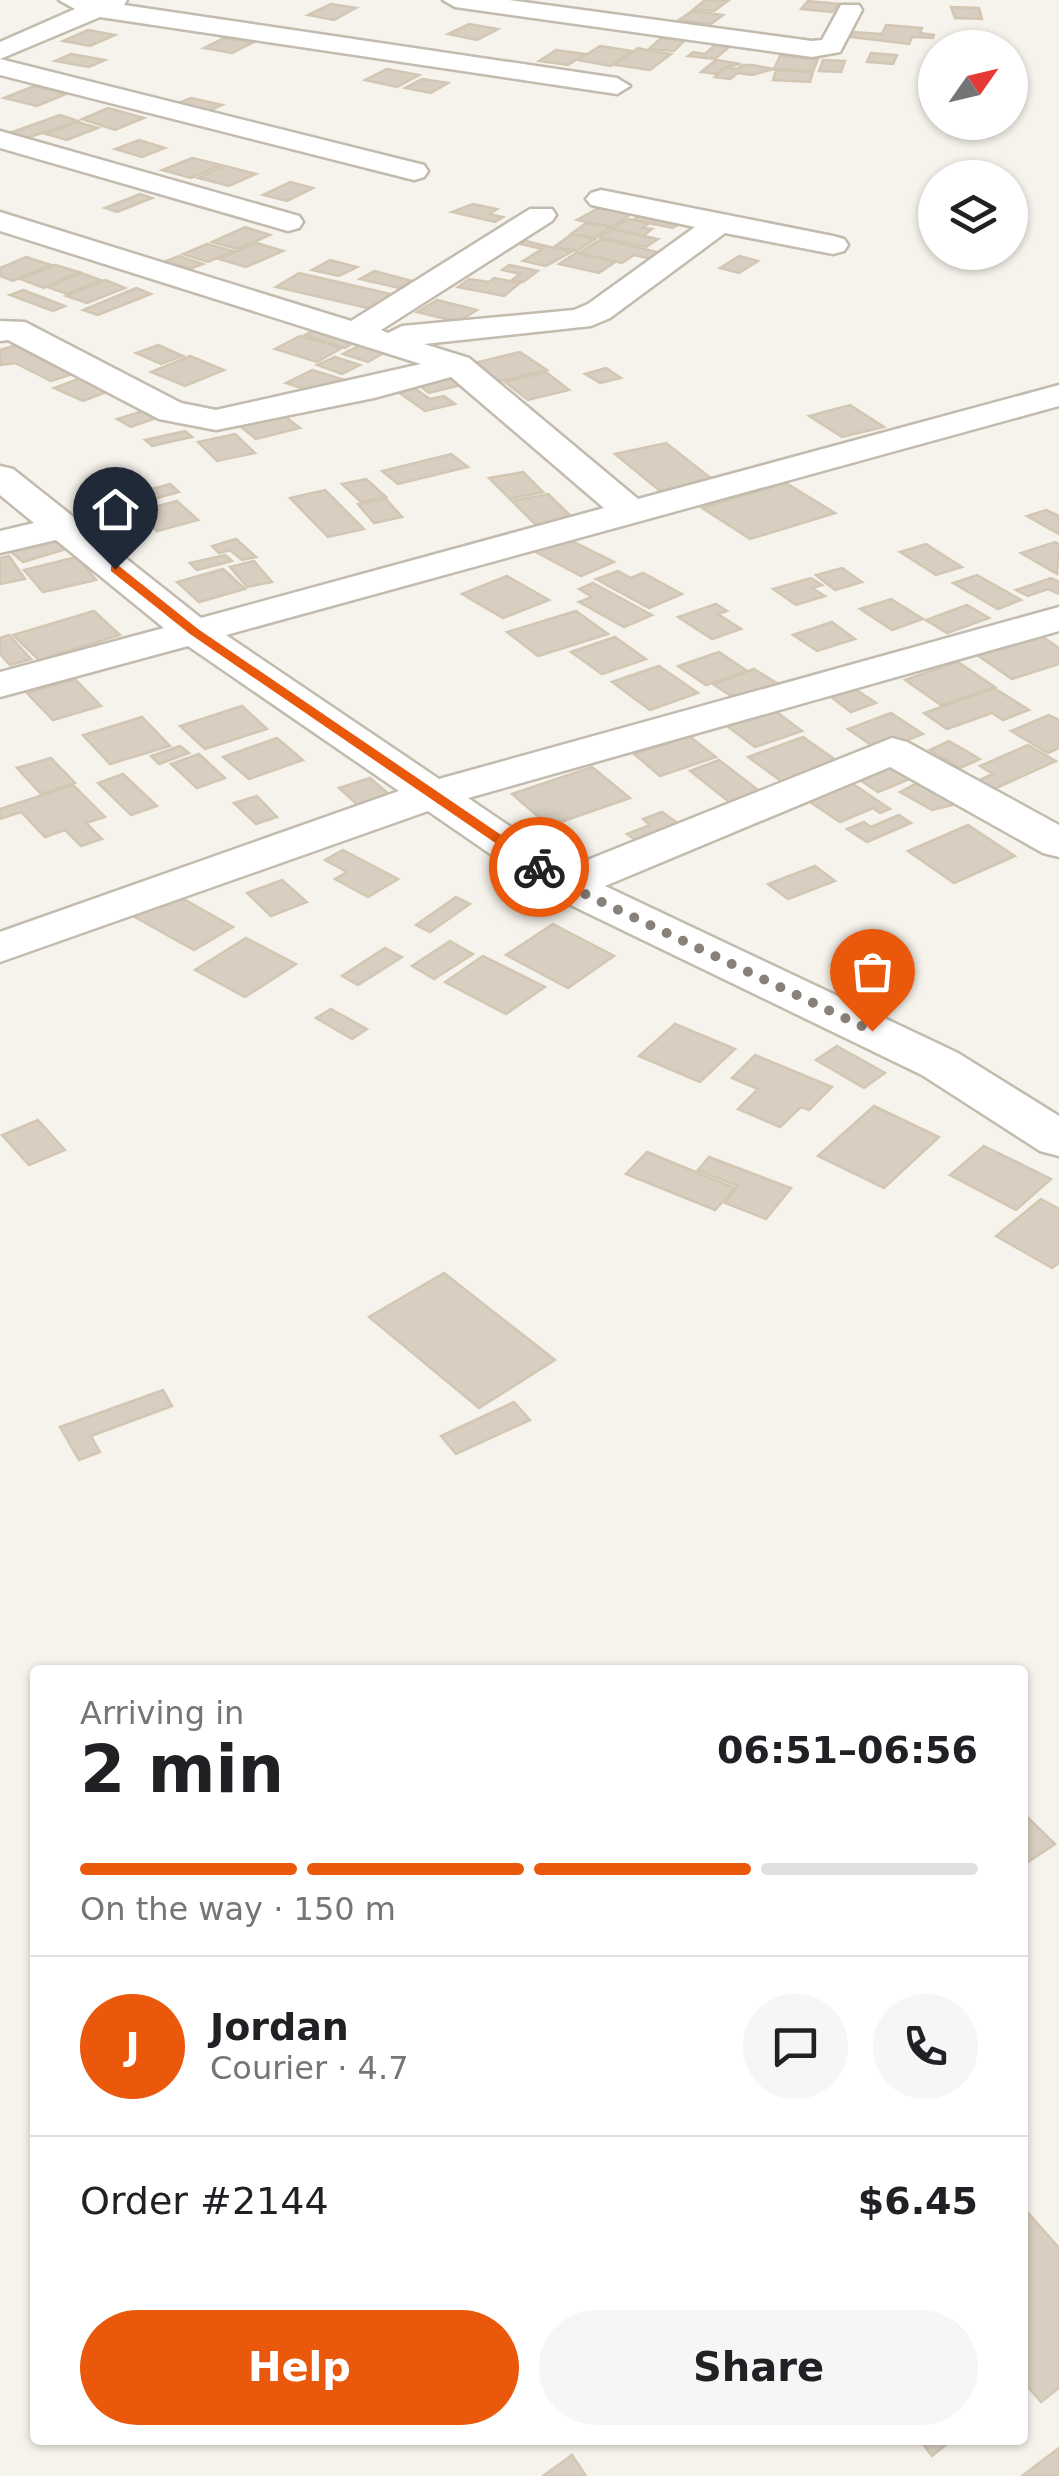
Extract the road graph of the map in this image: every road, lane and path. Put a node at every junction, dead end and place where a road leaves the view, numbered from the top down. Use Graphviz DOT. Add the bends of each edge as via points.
graph roads {
  1 [pos="71,0"];
  2 [pos="455,0"];
  3 [pos="108,4"];
  4 [pos="850,10"];
  5 [pos="0,50"];
  6 [pos="0,67"];
  7 [pos="617,86"];
  8 [pos="0,139"];
  9 [pos="414,172"];
  10 [pos="602,199"];
  11 [pos="541,215"];
  12 [pos="0,221"];
  13 [pos="288,222"];
  14 [pos="718,224"];
  15 [pos="834,246"];
  16 [pos="0,331"];
  17 [pos="370,334"];
  18 [pos="457,365"];
  19 [pos="1059,395"];
  20 [pos="0,477"];
  21 [pos="630,511"];
  22 [pos="63,527"];
  23 [pos="0,542"];
  24 [pos="1059,619"];
  25 [pos="194,632"];
  26 [pos="0,685"];
  27 [pos="430,794"];
  28 [pos="1059,843"];
  29 [pos="566,885"];
  30 [pos="0,948"];
  31 [pos="1050,1123"];
  1 -- 3 [label="street"];
  2 -- 4 [label="street" via="822,49 831,47"];
  3 -- 5 [label="street"];
  3 -- 7 [label="street"];
  6 -- 9 [label="street"];
  8 -- 13 [label="street"];
  10 -- 14 [label="street"];
  11 -- 17 [label="street"];
  12 -- 17 [label="street"];
  14 -- 15 [label="street"];
  14 -- 17 [label="street" via="580,319"];
  16 -- 18 [label="street" via="13,329 170,412 216,420"];
  17 -- 18 [label="street"];
  18 -- 21 [label="street"];
  19 -- 21 [label="street"];
  20 -- 22 [label="street"];
  21 -- 25 [label="street"];
  22 -- 23 [label="street"];
  22 -- 25 [label="street"];
  24 -- 27 [label="street"];
  25 -- 26 [label="street"];
  25 -- 27 [label="street"];
  27 -- 29 [label="street"];
  27 -- 30 [label="street"];
  28 -- 29 [label="street" via="892,751"];
  29 -- 31 [label="street"];
}
